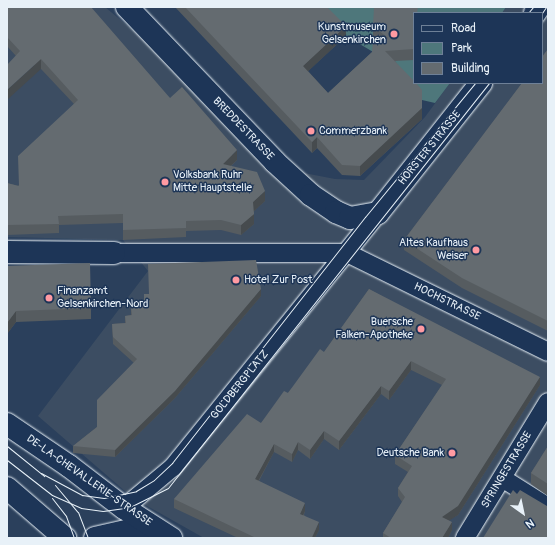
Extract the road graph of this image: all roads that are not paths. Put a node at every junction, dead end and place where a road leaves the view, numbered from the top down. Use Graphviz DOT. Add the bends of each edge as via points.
graph roads {
  1 [pos="127,7"];
  2 [pos="480,84"];
  3 [pos="378,213"];
  4 [pos="7,252"];
  5 [pos="114,253"];
  6 [pos="347,254"];
  7 [pos="548,352"];
  8 [pos="548,402"];
  9 [pos="7,424"];
  10 [pos="502,478"];
  11 [pos="7,488"];
  12 [pos="548,507"];
  13 [pos="124,508"];
  14 [pos="163,533"];
  15 [pos="129,534"];
  16 [pos="65,538"];
  17 [pos="95,538"];
  18 [pos="465,538"];
  1 -- 3 [label="street, BREDDESTRASSE" via="275,162 311,195 350,218"];
  2 -- 3 [label="street, HORSTER STRASSE"];
  3 -- 6 [label="street, GOLDBERGPLATZ"];
  4 -- 5 [label="street"];
  5 -- 6 [label="street"];
  6 -- 7 [label="street, HOCHSTRASSE"];
  6 -- 13 [label="street, GOLDBERGPLATZ" via="173,467"];
  8 -- 10 [label="street, SPRINGESTRASSE"];
  9 -- 13 [label="street, DE-LA-CHEVALLERIE-STRASSE" via="69,466"];
  10 -- 12 [label="street"];
  10 -- 18 [label="street, SPRINGESTRASSE"];
  11 -- 16 [label="street"];
  13 -- 14 [label="street, DE-LA-CHEVALLERIE-STRASSE"];
  13 -- 15 [label="street"];
  14 -- 15 [label="street"];
  15 -- 17 [label="street"];
}
